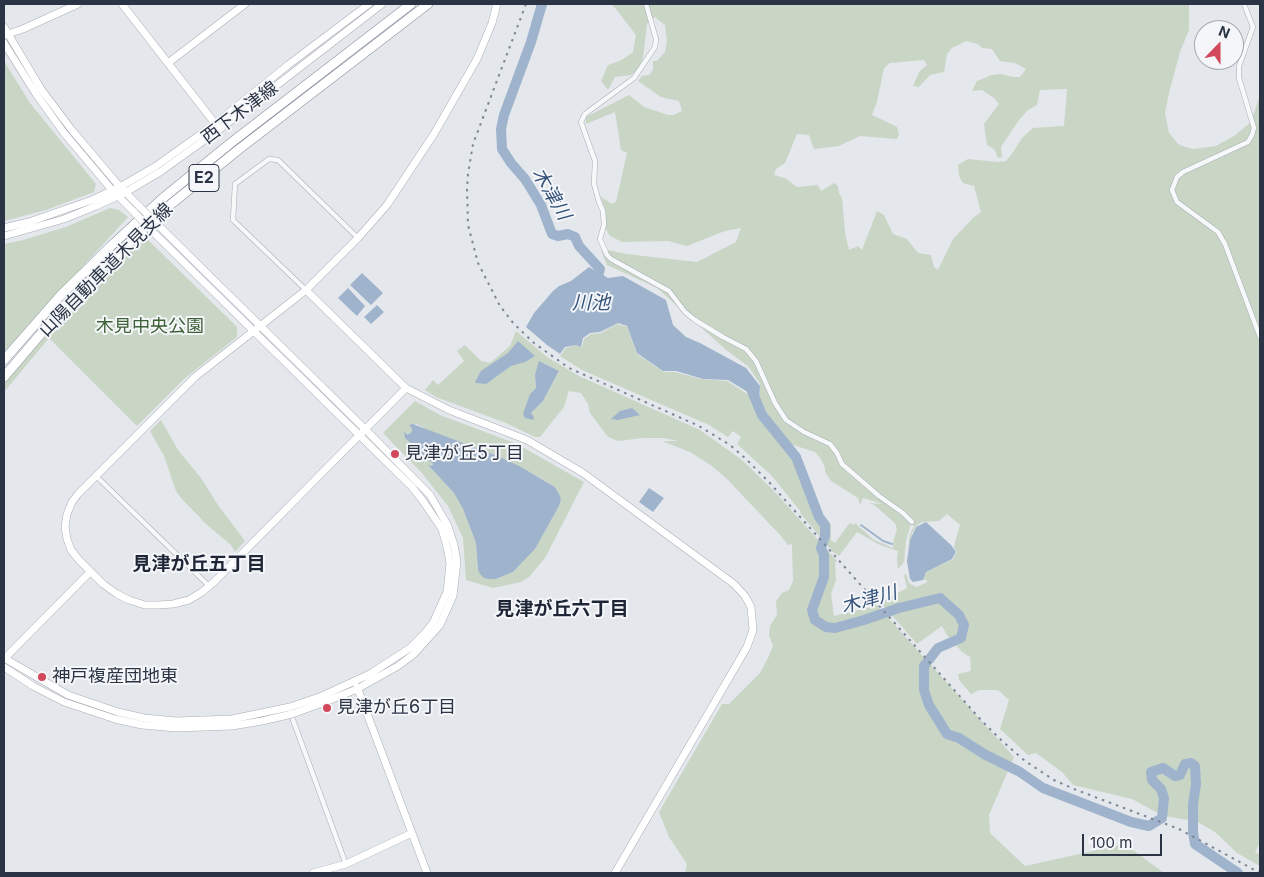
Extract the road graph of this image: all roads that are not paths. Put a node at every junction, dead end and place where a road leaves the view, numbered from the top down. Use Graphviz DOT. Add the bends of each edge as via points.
graph roads {
  1 [pos="78,4"];
  2 [pos="122,4"];
  3 [pos="244,4"];
  4 [pos="369,4"];
  5 [pos="382,4"];
  6 [pos="411,4"];
  7 [pos="428,4"];
  8 [pos="497,4"];
  9 [pos="646,4"];
  10 [pos="1244,4"];
  11 [pos="4,27"];
  12 [pos="6,35"];
  13 [pos="4,43"];
  14 [pos="168,63"];
  15 [pos="218,126"];
  16 [pos="123,189"];
  17 [pos="112,190"];
  18 [pos="117,196"];
  19 [pos="137,210"];
  20 [pos="4,228"];
  21 [pos="155,228"];
  22 [pos="4,236"];
  23 [pos="358,238"];
  24 [pos="306,290"];
  25 [pos="260,326"];
  26 [pos="253,332"];
  27 [pos="1260,337"];
  28 [pos="4,360"];
  29 [pos="4,377"];
  30 [pos="406,388"];
  31 [pos="365,429"];
  32 [pos="359,436"];
  33 [pos="96,476"];
  34 [pos="912,522"];
  35 [pos="90,572"];
  36 [pos="209,586"];
  37 [pos="4,659"];
  38 [pos="4,668"];
  39 [pos="354,681"];
  40 [pos="358,689"];
  41 [pos="293,720"];
  42 [pos="412,833"];
  43 [pos="344,858"];
  44 [pos="313,873"];
  45 [pos="428,873"];
  46 [pos="615,873"];
  1 -- 12 [label="street"];
  2 -- 14 [label="street"];
  3 -- 14 [label="street"];
  4 -- 15 [label="street, 西下木津線" via="288,65"];
  5 -- 15 [label="street, 西下木津線"];
  6 -- 28 [label="highway, 山陽自動車道木見支線 / E2" via="163,198 61,295"];
  7 -- 29 [label="highway, 山陽自動車道木見支線 / E2" via="170,205 67,303"];
  8 -- 23 [label="street" via="481,50 434,134 387,205"];
  9 -- 34 [label="street" via="656,39 655,47 634,78 585,114 582,122 595,161 594,184 603,210 604,225 600,239 607,255 669,291 695,320 746,349 756,361 786,420 830,444 842,464"];
  10 -- 27 [label="street" via="1253,27 1239,78 1254,128 1252,135 1248,142 1183,172 1177,177 1172,190 1177,202 1218,232"];
  11 -- 12 [label="street"];
  12 -- 16 [label="street" via="71,129"];
  13 -- 17 [label="street" via="64,133"];
  14 -- 15 [label="street"];
  15 -- 16 [label="street, 西下木津線"];
  16 -- 17 [label="street, 西下木津線"];
  16 -- 18 [label="street, 西下木津線"];
  16 -- 19 [label="street"];
  17 -- 18 [label="street"];
  17 -- 20 [label="street, 西下木津線" via="61,212"];
  18 -- 19 [label="street"];
  18 -- 22 [label="street, 西下木津線" via="64,218"];
  19 -- 21 [label="street, bridge"];
  21 -- 25 [label="street"];
  21 -- 26 [label="street"];
  23 -- 24 [label="street"];
  23 -- 24 [label="street" via="278,160 270,159 236,184 233,220"];
  24 -- 25 [label="street"];
  24 -- 30 [label="street"];
  25 -- 26 [label="street"];
  25 -- 31 [label="street"];
  26 -- 32 [label="street"];
  26 -- 33 [label="street" via="195,377"];
  30 -- 31 [label="street"];
  30 -- 46 [label="street" via="449,410 527,440 583,473 734,584 751,607 752,630 747,647"];
  31 -- 32 [label="street"];
  31 -- 40 [label="street" via="430,495 448,526 457,562 453,596 440,626 414,654"];
  32 -- 36 [label="street"];
  32 -- 39 [label="street" via="412,487 434,514 442,529 450,563 447,592 425,633 394,659"];
  33 -- 35 [label="street" via="72,502 65,527 71,550"];
  33 -- 36 [label="street"];
  35 -- 36 [label="street" via="117,594 145,604 173,604 189,600"];
  35 -- 37 [label="street"];
  37 -- 39 [label="street" via="68,695 93,705 144,718 176,721 232,720 261,714 322,696"];
  38 -- 40 [label="street" via="64,702 91,712 142,725 176,728 224,727 262,721 292,714"];
  39 -- 40 [label="street"];
  40 -- 42 [label="street"];
  41 -- 43 [label="street"];
  42 -- 44 [label="street" via="346,864"];
  42 -- 45 [label="street"];
}
